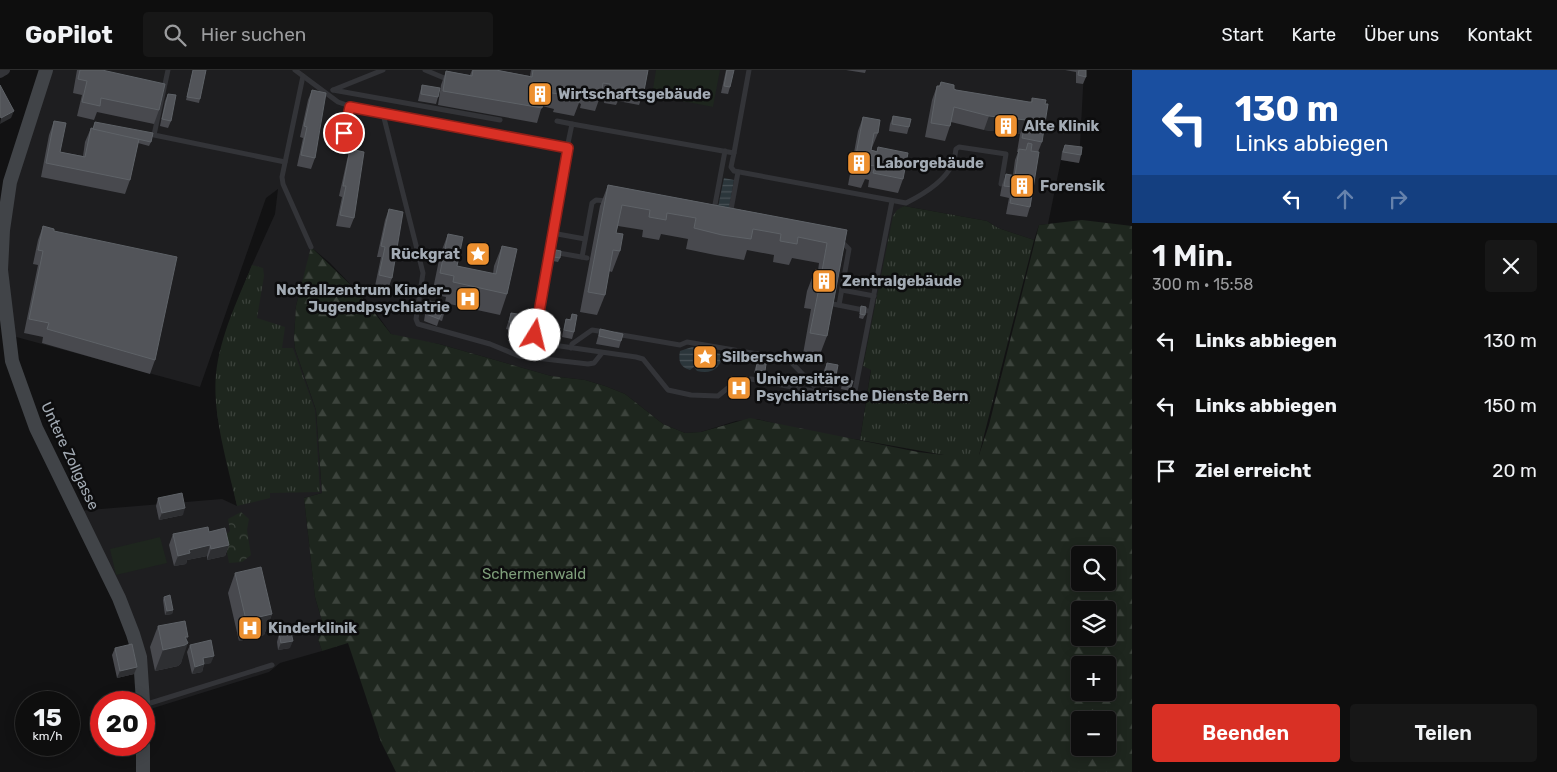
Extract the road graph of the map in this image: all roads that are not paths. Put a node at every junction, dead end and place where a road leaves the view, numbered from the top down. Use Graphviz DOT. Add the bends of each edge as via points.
graph roads {
  1 [pos="6,70"];
  2 [pos="46,70"];
  3 [pos="168,70"];
  4 [pos="295,70"];
  5 [pos="382,70"];
  6 [pos="425,70"];
  7 [pos="749,70"];
  8 [pos="0,73"];
  9 [pos="303,76"];
  10 [pos="459,84"];
  11 [pos="333,90"];
  12 [pos="326,92"];
  13 [pos="154,94"];
  14 [pos="163,95"];
  15 [pos="350,107"];
  16 [pos="383,114"];
  17 [pos="500,120"];
  18 [pos="557,121"];
  19 [pos="572,124"];
  20 [pos="146,133"];
  21 [pos="344,133"];
  22 [pos="154,135"];
  23 [pos="568,148"];
  24 [pos="725,151"];
  25 [pos="734,153"];
  26 [pos="285,162"];
  27 [pos="738,172"];
  28 [pos="1001,184"];
  29 [pos="892,201"];
  30 [pos="618,203"];
  31 [pos="713,217"];
  32 [pos="721,219"];
  33 [pos="729,220"];
  34 [pos="737,222"];
  35 [pos="552,233"];
  36 [pos="585,239"];
  37 [pos="831,242"];
  38 [pos="311,247"];
  39 [pos="553,252"];
  40 [pos="842,290"];
  41 [pos="874,296"];
  42 [pos="868,310"];
  43 [pos="571,348"];
  44 [pos="602,353"];
  45 [pos="817,392"];
  46 [pos="272,665"];
  47 [pos="143,691"];
  48 [pos="155,701"];
  49 [pos="143,756"];
  50 [pos="143,772"];
  1 -- 8 [label="street"];
  2 -- 47 [label="street, Untere Zollgasse" via="10,182 3,232 1,270 12,361 36,428 116,592 133,634 140,657"];
  3 -- 14 [label="lane"];
  4 -- 9 [label="lane"];
  5 -- 11 [label="lane"];
  6 -- 10 [label="lane"];
  7 -- 25 [label="lane"];
  9 -- 12 [label="lane"];
  9 -- 26 [label="lane"];
  11 -- 12 [label="lane"];
  11 -- 17 [label="lane"];
  12 -- 15 [label="lane"];
  13 -- 14 [label="lane"];
  14 -- 22 [label="lane"];
  15 -- 16 [label="lane"];
  15 -- 21 [label="lane"];
  16 -- 23 [label="lane"];
  16 -- 44 [label="lane" via="424,273 416,319 418,324 490,344 519,356 588,364 594,363"];
  18 -- 19 [label="lane"];
  19 -- 23 [label="lane"];
  19 -- 24 [label="lane"];
  20 -- 22 [label="lane"];
  22 -- 26 [label="lane"];
  23 -- 35 [label="lane"];
  24 -- 25 [label="lane"];
  24 -- 31 [label="lane"];
  25 -- 27 [label="lane" via="731,169"];
  26 -- 38 [label="lane" via="283,184"];
  27 -- 29 [label="lane"];
  27 -- 33 [label="lane"];
  28 -- 29 [label="lane" via="1006,154 959,147 954,163 931,188 906,203"];
  29 -- 41 [label="lane"];
  30 -- 36 [label="lane" via="594,201"];
  32 -- 33 [label="lane"];
  33 -- 34 [label="lane"];
  35 -- 36 [label="lane"];
  35 -- 43 [label="lane" via="535,335 543,343"];
  36 -- 39 [label="lane" via="585,258"];
  37 -- 40 [label="lane" via="844,244 849,249"];
  40 -- 41 [label="lane"];
  40 -- 42 [label="lane" via="836,305"];
  41 -- 45 [label="lane" via="854,396 848,398"];
  43 -- 44 [label="lane"];
  43 -- 45 [label="lane" via="592,330 680,346 687,342 725,348 792,361"];
  44 -- 45 [label="lane" via="643,360 668,390 691,395 718,396 734,384 751,378"];
  46 -- 48 [label="lane"];
  49 -- 50 [label="street"];
}
